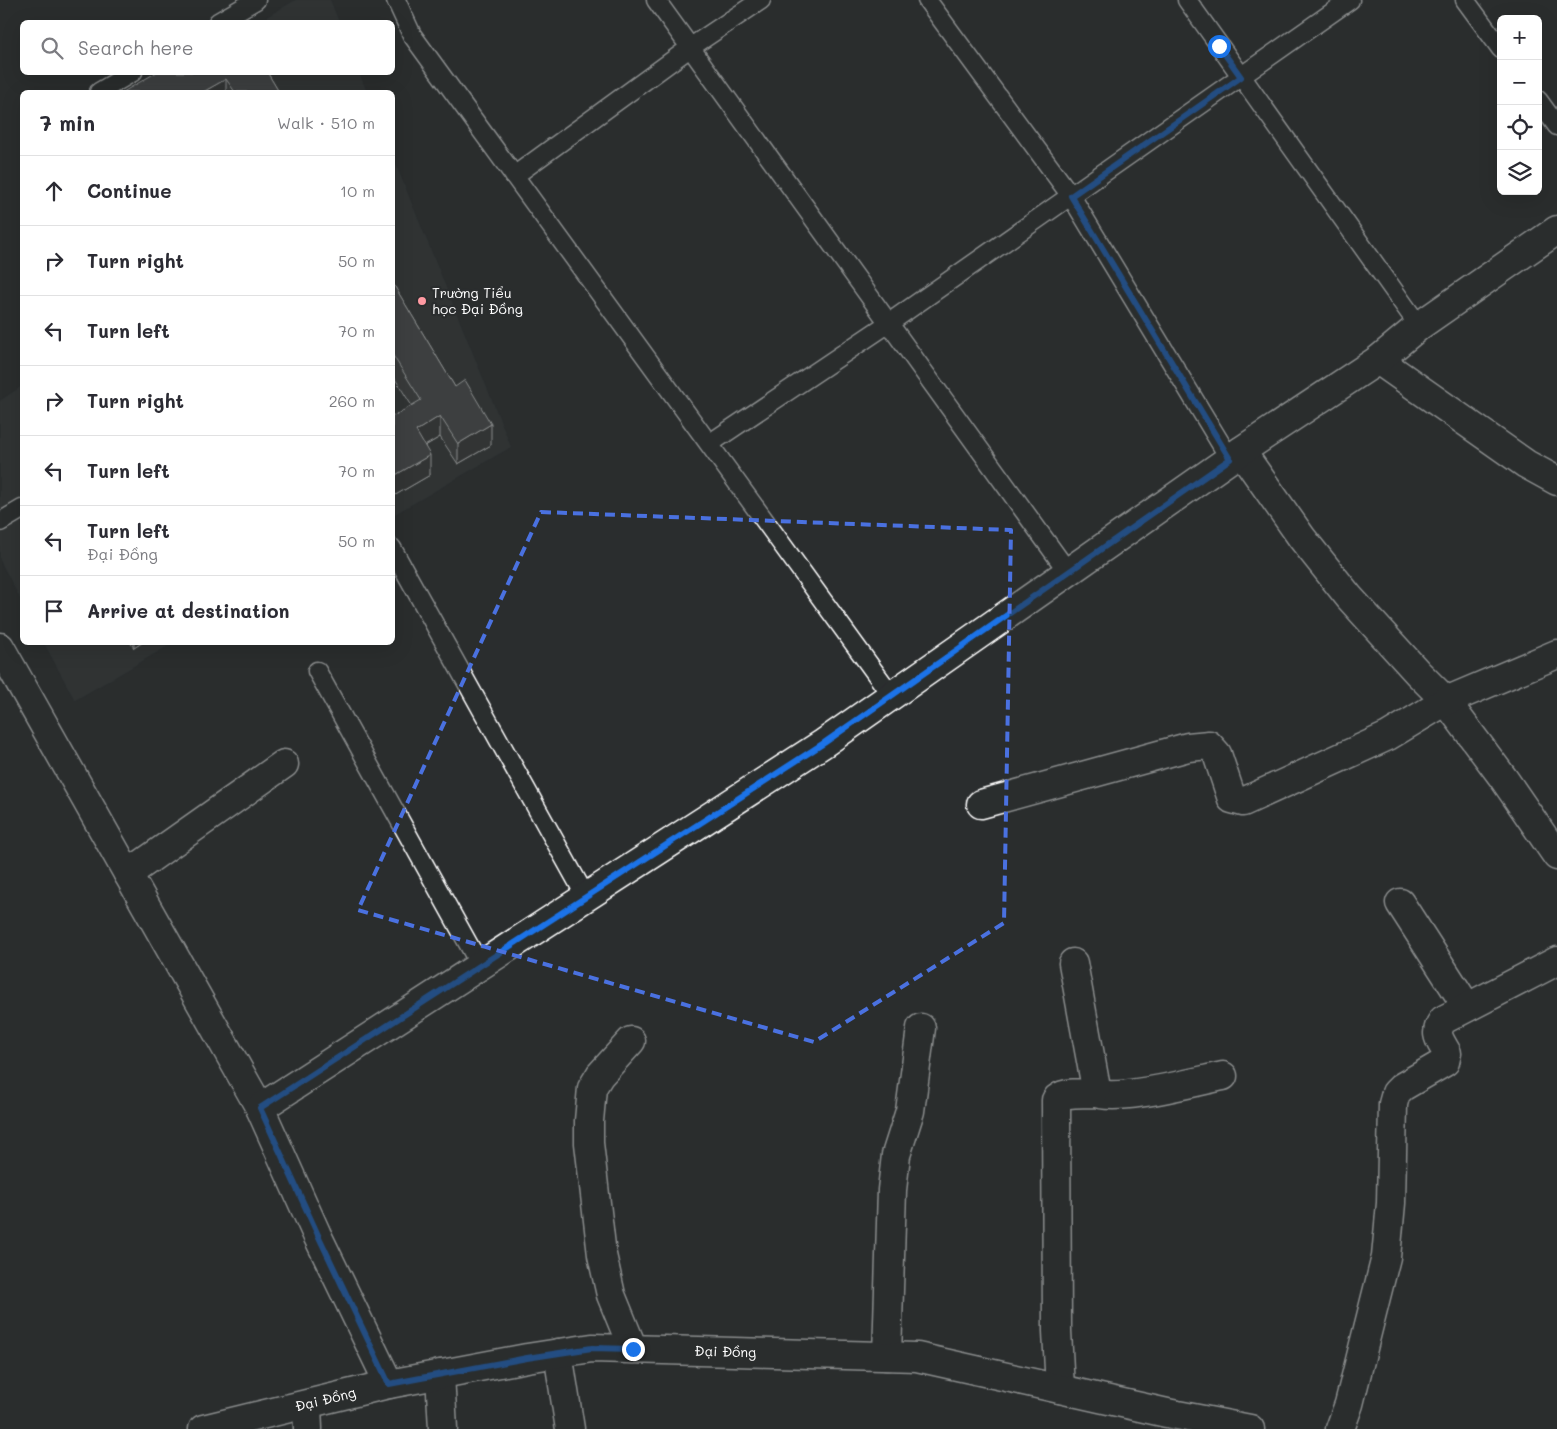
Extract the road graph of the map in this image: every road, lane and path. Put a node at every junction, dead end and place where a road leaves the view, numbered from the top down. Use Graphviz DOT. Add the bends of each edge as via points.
graph roads {
  1 [pos="256,0"];
  2 [pos="396,0"];
  3 [pos="656,0"];
  4 [pos="761,0"];
  5 [pos="927,0"];
  6 [pos="1186,0"];
  7 [pos="1350,0"];
  8 [pos="1465,0"];
  9 [pos="221,20"];
  10 [pos="1497,44"];
  11 [pos="691,48"];
  12 [pos="128,75"];
  13 [pos="1241,77"];
  14 [pos="102,90"];
  15 [pos="1542,105"];
  16 [pos="1557,126"];
  17 [pos="514,176"];
  18 [pos="1071,196"];
  19 [pos="1557,230"];
  20 [pos="889,323"];
  21 [pos="1419,326"];
  22 [pos="1378,360"];
  23 [pos="709,444"];
  24 [pos="1235,455"];
  25 [pos="1557,481"];
  26 [pos="20,510"];
  27 [pos="0,522"];
  28 [pos="395,553"];
  29 [pos="1068,572"];
  30 [pos="0,647"];
  31 [pos="1557,654"];
  32 [pos="317,671"];
  33 [pos="892,696"];
  34 [pos="1446,701"];
  35 [pos="284,764"];
  36 [pos="981,804"];
  37 [pos="1557,856"];
  38 [pos="128,874"];
  39 [pos="586,897"];
  40 [pos="1400,903"];
  41 [pos="1557,961"];
  42 [pos="1073,963"];
  43 [pos="480,966"];
  44 [pos="1467,1007"];
  45 [pos="921,1028"];
  46 [pos="631,1041"];
  47 [pos="1223,1076"];
  48 [pos="1094,1092"];
  49 [pos="260,1108"];
  50 [pos="633,1349"];
  51 [pos="558,1353"];
  52 [pos="887,1356"];
  53 [pos="440,1374"];
  54 [pos="389,1384"];
  55 [pos="1060,1389"];
  56 [pos="308,1417"];
  57 [pos="203,1429"];
  58 [pos="443,1429"];
  59 [pos="570,1429"];
  60 [pos="1250,1429"];
  61 [pos="1340,1429"];
  1 -- 9 [label="lane"];
  2 -- 17 [label="lane" via="412,35"];
  3 -- 11 [label="lane"];
  4 -- 11 [label="lane"];
  5 -- 18 [label="lane"];
  6 -- 13 [label="lane"];
  7 -- 13 [label="lane"];
  8 -- 10 [label="lane"];
  11 -- 17 [label="lane"];
  11 -- 20 [label="lane"];
  12 -- 14 [label="lane"];
  13 -- 18 [label="lane"];
  13 -- 21 [label="lane"];
  15 -- 16 [label="lane"];
  17 -- 23 [label="lane"];
  18 -- 20 [label="lane"];
  18 -- 24 [label="lane"];
  19 -- 21 [label="street"];
  20 -- 23 [label="lane"];
  20 -- 29 [label="lane"];
  21 -- 22 [label="street"];
  22 -- 24 [label="street"];
  22 -- 25 [label="street" via="1526,464"];
  23 -- 33 [label="lane"];
  24 -- 29 [label="street"];
  24 -- 34 [label="street" via="1349,597"];
  26 -- 27 [label="lane"];
  28 -- 39 [label="lane"];
  29 -- 33 [label="street"];
  30 -- 38 [label="street"];
  31 -- 34 [label="street"];
  32 -- 43 [label="lane"];
  33 -- 39 [label="street"];
  34 -- 36 [label="street" via="1388,736 1243,802 1232,800 1216,754 1209,745 1188,747"];
  34 -- 37 [label="street"];
  35 -- 38 [label="street"];
  38 -- 49 [label="street"];
  39 -- 43 [label="street"];
  40 -- 44 [label="street"];
  41 -- 44 [label="street"];
  42 -- 48 [label="street" via="1096,1088"];
  43 -- 49 [label="street"];
  44 -- 61 [label="street" via="1443,1020 1438,1027 1438,1036 1447,1054 1446,1062 1402,1087 1396,1094 1386,1257"];
  45 -- 52 [label="street" via="910,1111 896,1155 892,1190"];
  46 -- 50 [label="street" via="592,1088 589,1143 603,1262"];
  47 -- 48 [label="street" via="1130,1095"];
  48 -- 55 [label="street" via="1063,1094 1056,1100"];
  49 -- 54 [label="street"];
  50 -- 51 [label="street, Đại Đồng" via="592,1348"];
  50 -- 52 [label="street, Đại Đồng"];
  51 -- 53 [label="street, Đại Đồng"];
  51 -- 59 [label="street"];
  52 -- 55 [label="street, Đại Đồng" via="917,1357"];
  53 -- 54 [label="street, Đại Đồng"];
  53 -- 58 [label="street"];
  54 -- 56 [label="street, Đại Đồng"];
  55 -- 60 [label="street, Đại Đồng"];
  56 -- 57 [label="street, Đại Đồng"];
}
